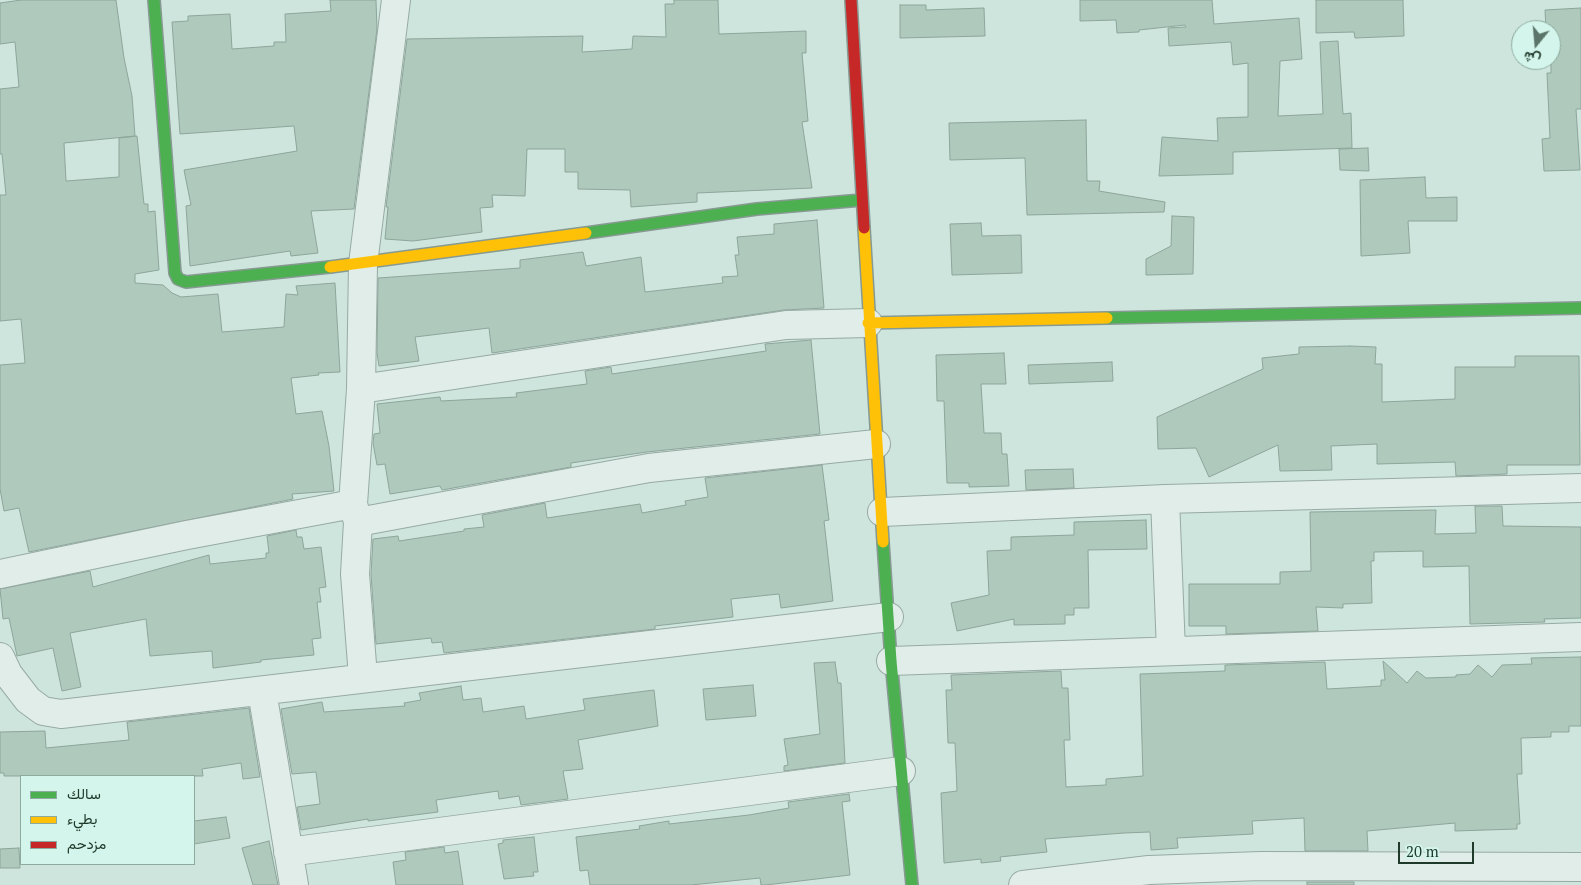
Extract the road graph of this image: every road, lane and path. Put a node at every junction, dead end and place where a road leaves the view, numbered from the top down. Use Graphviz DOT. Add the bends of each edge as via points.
graph roads {
  1 [pos="154,0"];
  2 [pos="396,0"];
  3 [pos="851,0"];
  4 [pos="862,200"];
  5 [pos="363,264"];
  6 [pos="1581,308"];
  7 [pos="868,323"];
  8 [pos="360,389"];
  9 [pos="876,444"];
  10 [pos="1581,488"];
  11 [pos="1165,499"];
  12 [pos="882,512"];
  13 [pos="356,513"];
  14 [pos="0,574"];
  15 [pos="889,617"];
  16 [pos="1581,636"];
  17 [pos="1171,651"];
  18 [pos="0,657"];
  19 [pos="891,661"];
  20 [pos="363,677"];
  21 [pos="262,691"];
  22 [pos="901,771"];
  23 [pos="288,852"];
  24 [pos="1581,867"];
  25 [pos="294,885"];
  26 [pos="912,885"];
  27 [pos="1023,885"];
  1 -- 5 [label="street" via="178,279 186,282"];
  2 -- 5 [label="street"];
  3 -- 4 [label="street"];
  4 -- 5 [label="street" via="757,209"];
  4 -- 7 [label="street"];
  5 -- 8 [label="street"];
  6 -- 7 [label="street"];
  7 -- 8 [label="street" via="786,325"];
  7 -- 9 [label="street"];
  8 -- 13 [label="street"];
  9 -- 12 [label="street"];
  9 -- 13 [label="street" via="649,468"];
  10 -- 11 [label="street"];
  11 -- 12 [label="street"];
  11 -- 17 [label="street"];
  12 -- 15 [label="street"];
  13 -- 14 [label="street" via="187,535"];
  13 -- 20 [label="street" via="355,574"];
  15 -- 19 [label="street"];
  15 -- 20 [label="street"];
  16 -- 17 [label="street"];
  17 -- 19 [label="street"];
  18 -- 21 [label="street" via="8,674 28,700 44,711 61,714"];
  19 -- 22 [label="street"];
  20 -- 21 [label="street"];
  21 -- 23 [label="street"];
  22 -- 23 [label="street"];
  22 -- 26 [label="street"];
  23 -- 25 [label="street"];
  24 -- 27 [label="street" via="1261,866 1148,870"];
}
